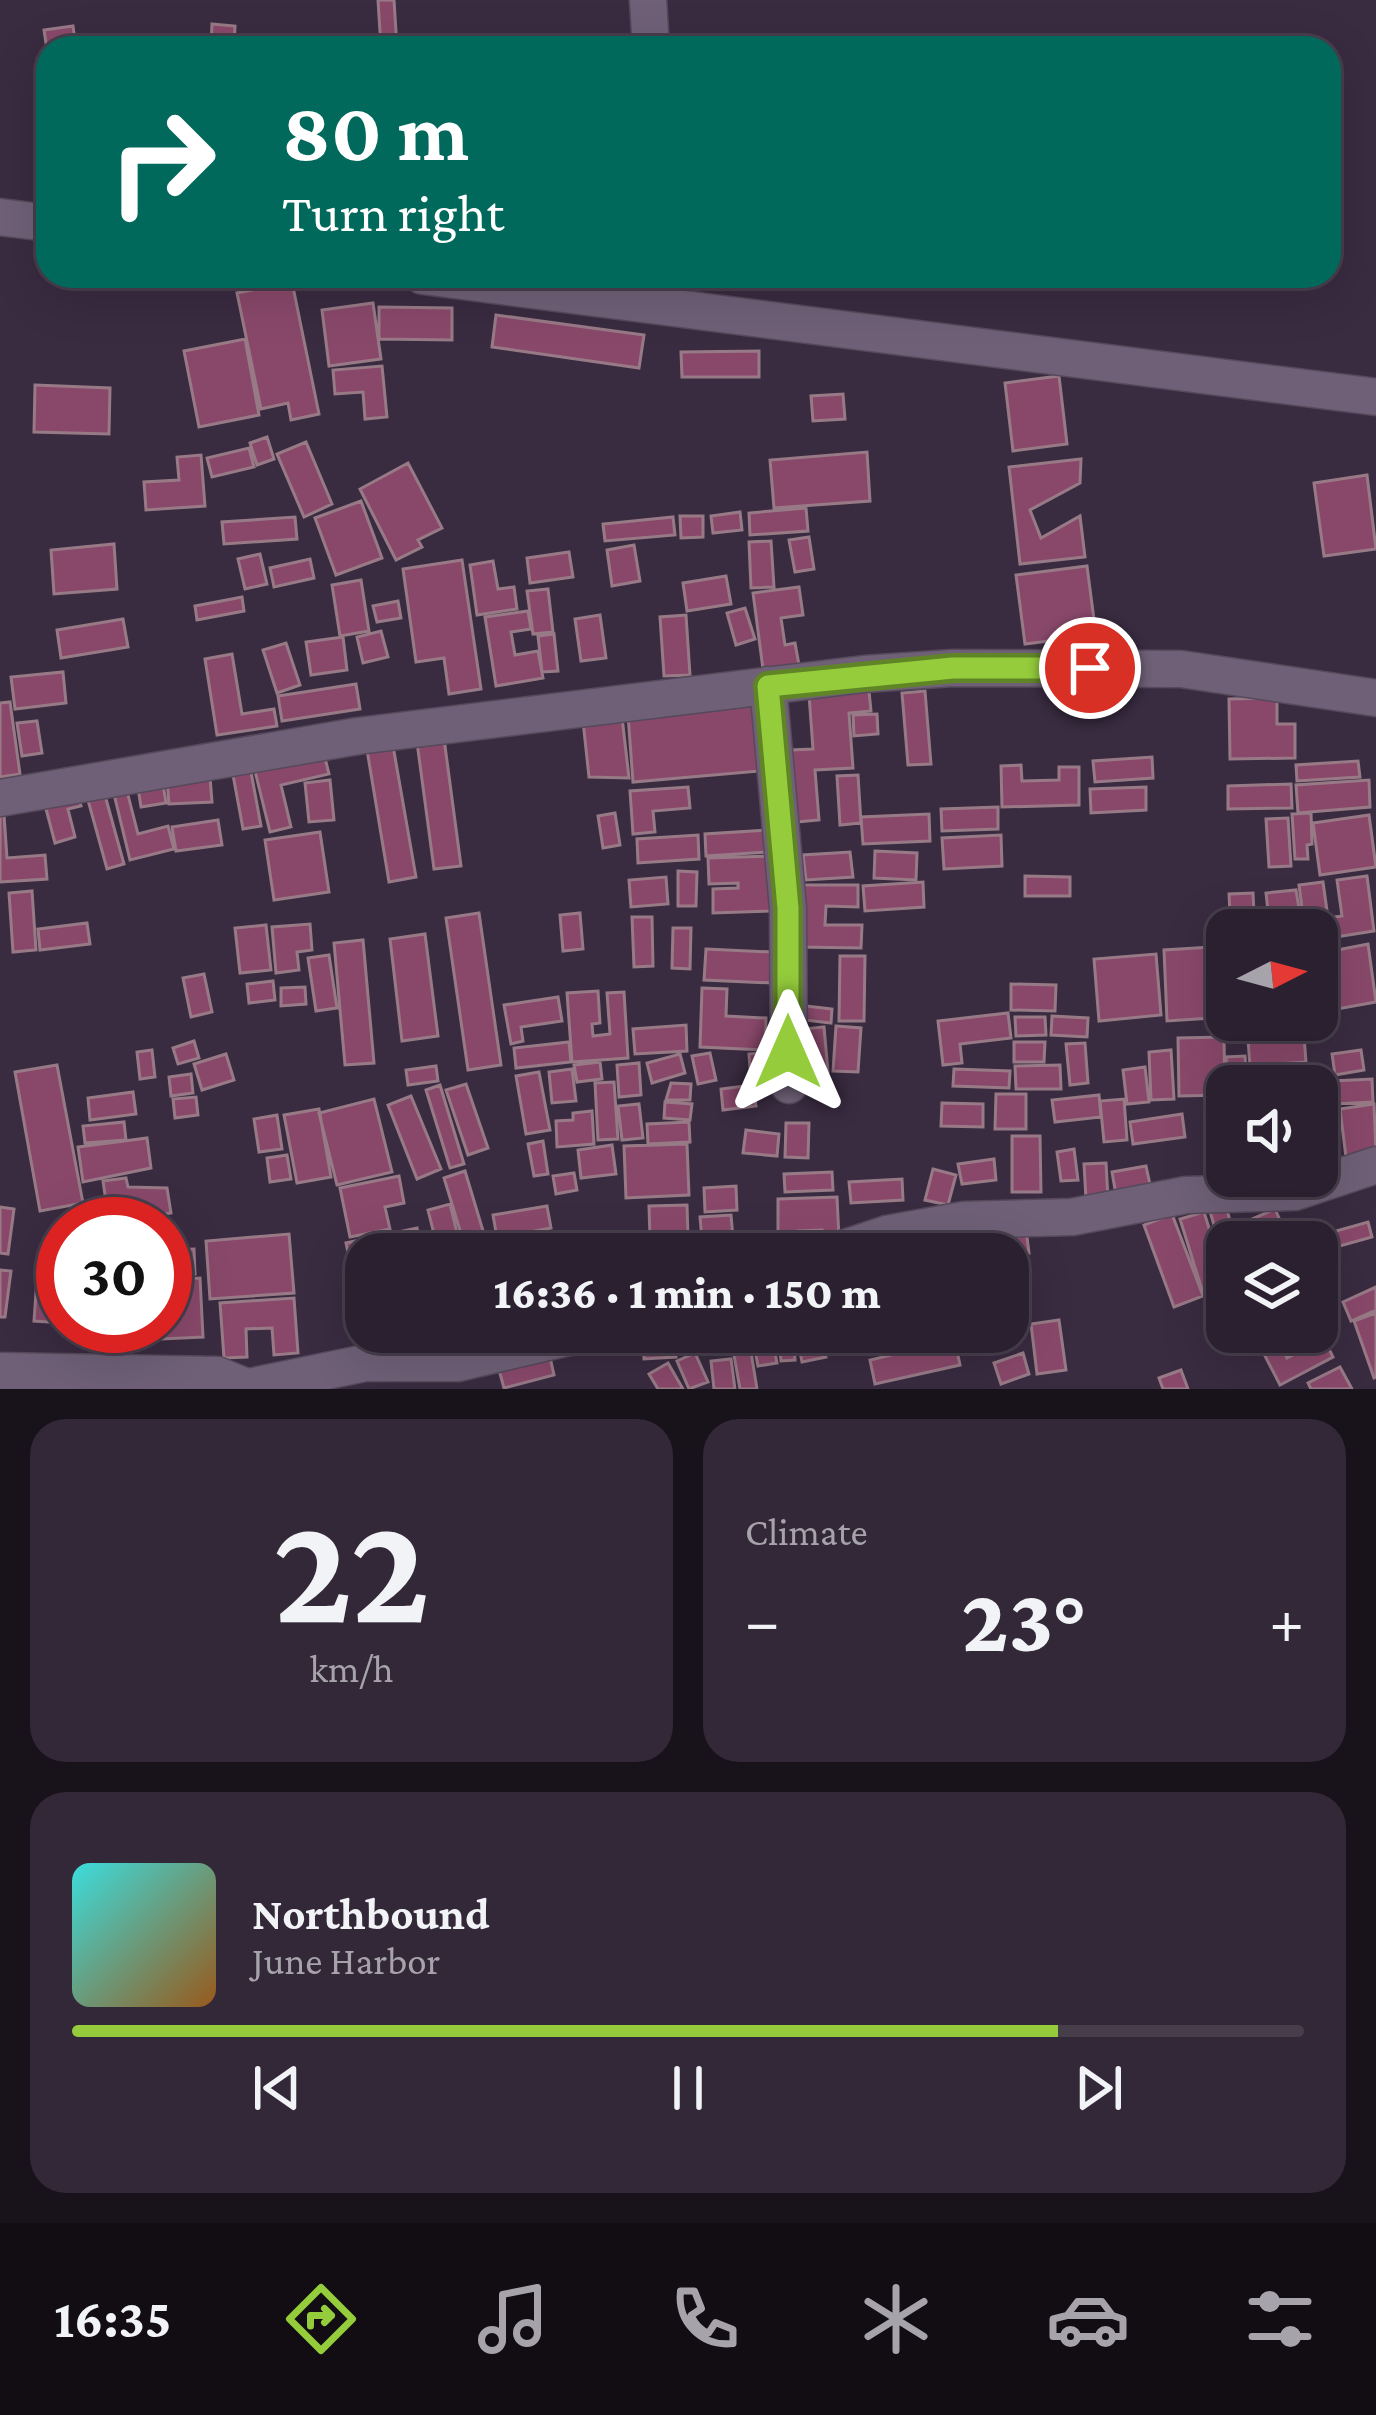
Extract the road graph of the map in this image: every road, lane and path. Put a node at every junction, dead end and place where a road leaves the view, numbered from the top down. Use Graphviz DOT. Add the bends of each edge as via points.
graph roads {
  1 [pos="648,0"];
  2 [pos="650,36"];
  3 [pos="0,217"];
  4 [pos="36,222"];
  5 [pos="594,288"];
  6 [pos="666,293"];
  7 [pos="1376,397"];
  8 [pos="768,686"];
  9 [pos="1376,698"];
  10 [pos="0,798"];
  11 [pos="789,1085"];
  12 [pos="1376,1166"];
  13 [pos="892,1233"];
  14 [pos="501,1353"];
  15 [pos="0,1371"];
  16 [pos="250,1388"];
  1 -- 2 [label="street"];
  3 -- 4 [label="street"];
  5 -- 6 [label="street"];
  6 -- 7 [label="street"];
  8 -- 9 [label="street" via="953,668 1181,669"];
  8 -- 10 [label="street" via="358,736"];
  8 -- 11 [label="street" via="788,908"];
  12 -- 13 [label="street" via="1295,1192 1186,1195 1072,1217 964,1220"];
  14 -- 16 [label="street" via="458,1363 365,1363"];
  15 -- 16 [label="street" via="217,1375"];
}
